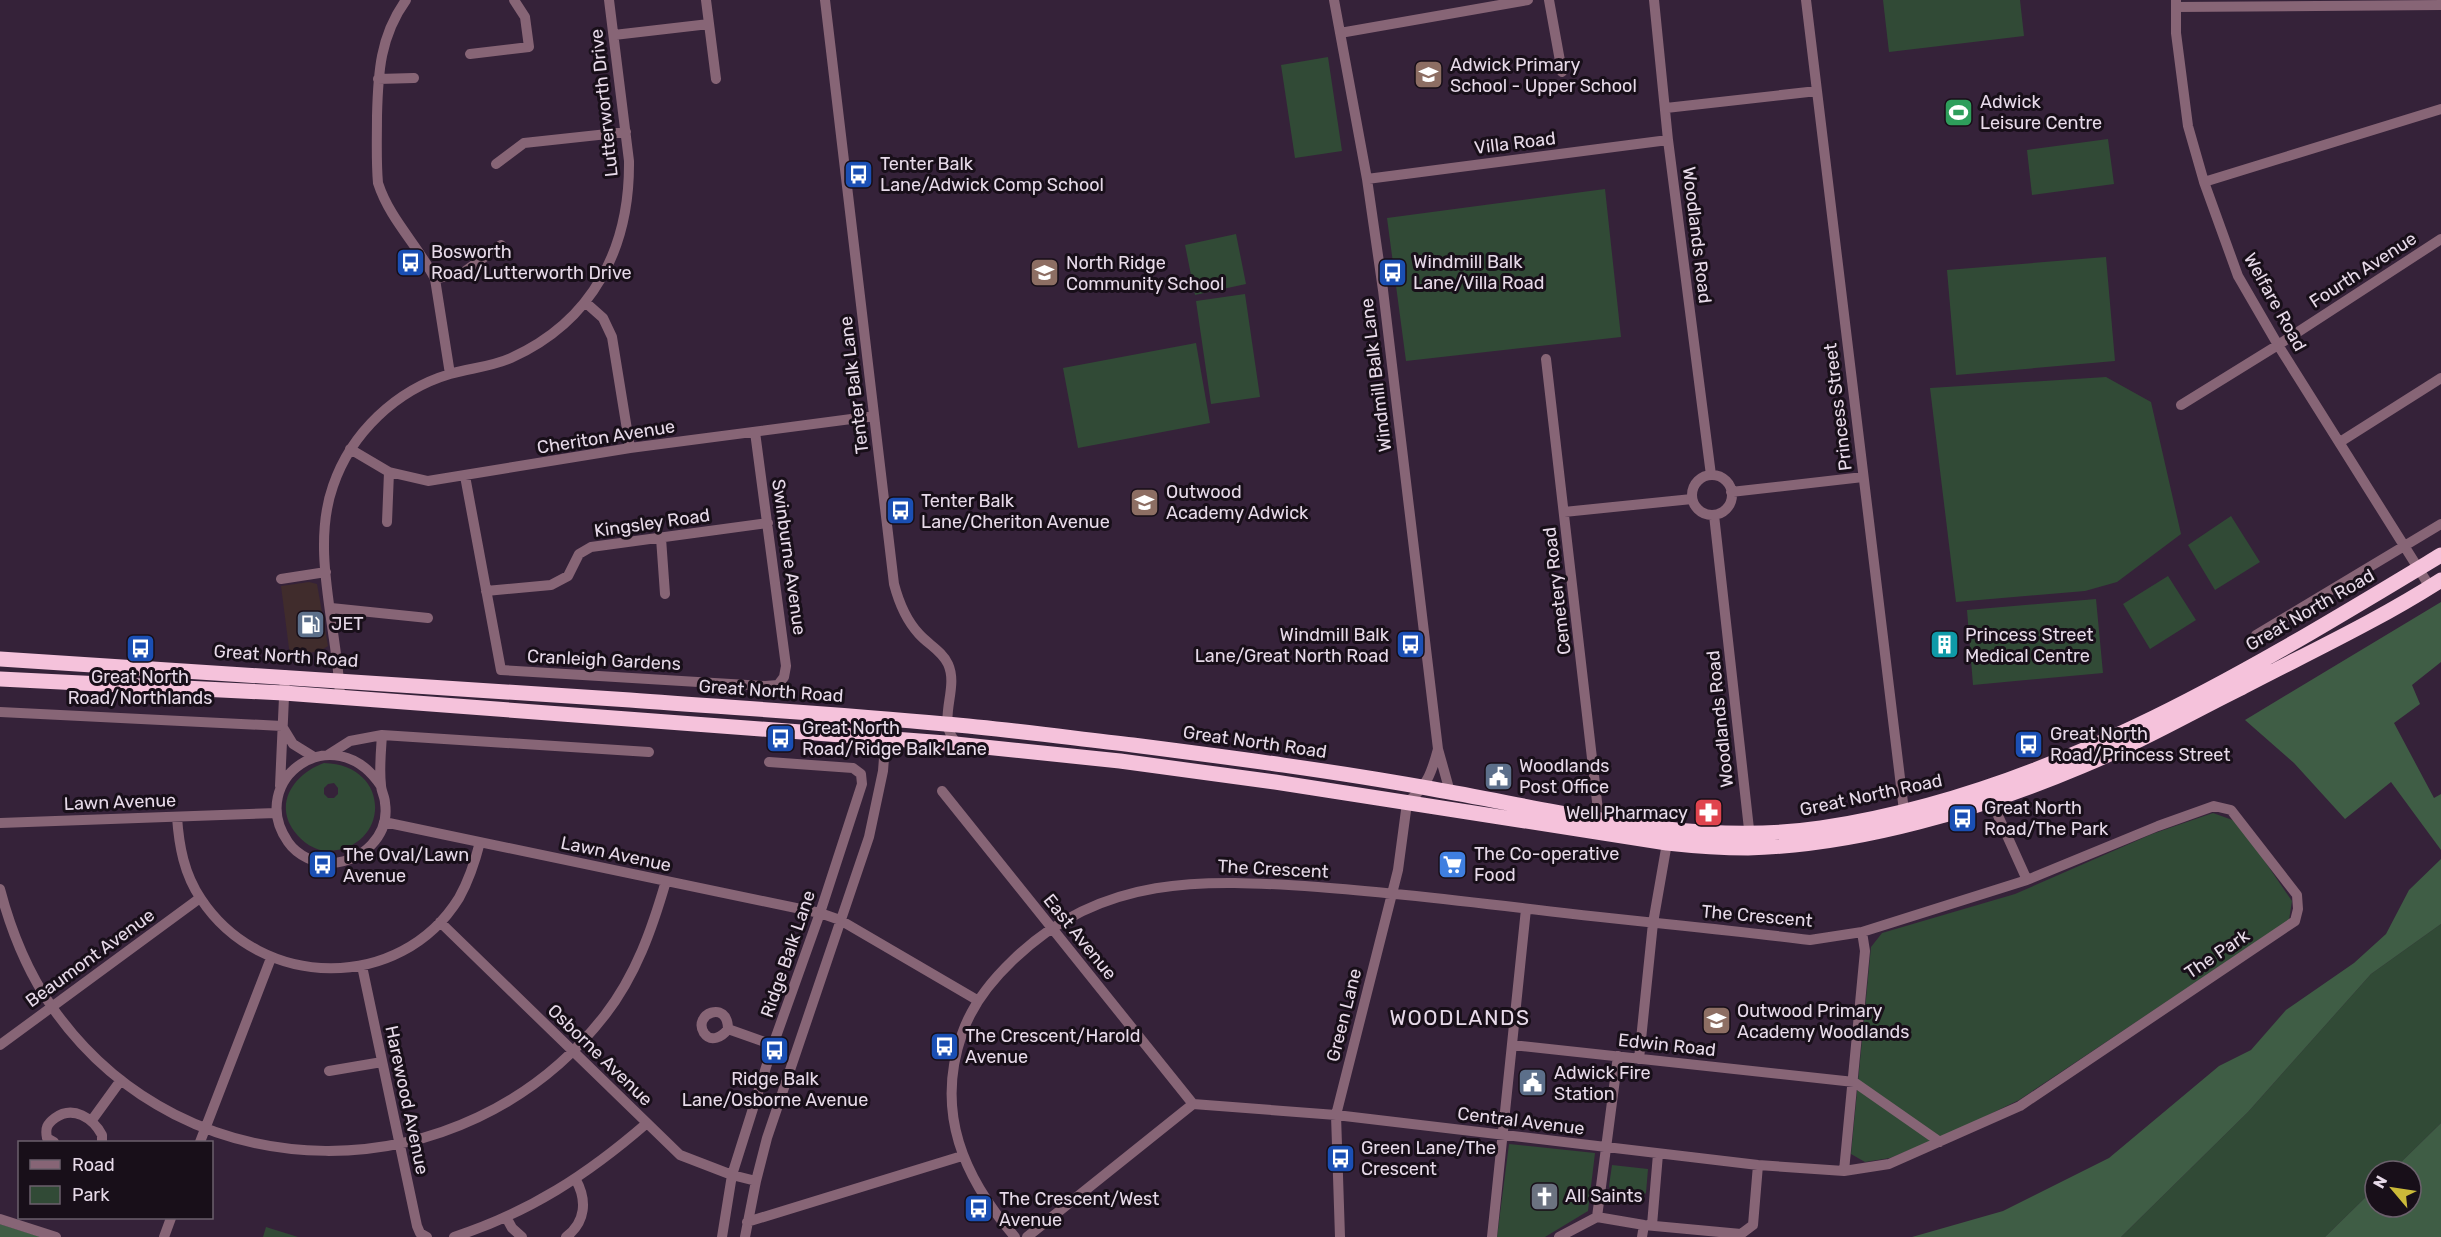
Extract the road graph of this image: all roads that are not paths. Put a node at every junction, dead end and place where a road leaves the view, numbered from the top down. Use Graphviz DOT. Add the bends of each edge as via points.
graph roads {
  1 [pos="406,0"];
  2 [pos="514,0"];
  3 [pos="609,0"];
  4 [pos="706,0"];
  5 [pos="825,0"];
  6 [pos="1334,0"];
  7 [pos="1528,0"];
  8 [pos="1549,0"];
  9 [pos="1654,0"];
  10 [pos="1806,0"];
  11 [pos="2176,4"];
  12 [pos="2441,5"];
  13 [pos="709,24"];
  14 [pos="1340,33"];
  15 [pos="614,35"];
  16 [pos="470,54"];
  17 [pos="1562,72"];
  18 [pos="414,78"];
  19 [pos="378,79"];
  20 [pos="716,79"];
  21 [pos="1817,91"];
  22 [pos="1666,108"];
  23 [pos="2441,109"];
  24 [pos="626,132"];
  25 [pos="1668,140"];
  26 [pos="496,164"];
  27 [pos="1367,179"];
  28 [pos="2204,182"];
  29 [pos="2441,239"];
  30 [pos="501,245"];
  31 [pos="435,279"];
  32 [pos="585,302"];
  33 [pos="2278,345"];
  34 [pos="1546,359"];
  35 [pos="450,374"];
  36 [pos="2441,378"];
  37 [pos="2181,405"];
  38 [pos="874,416"];
  39 [pos="755,432"];
  40 [pos="2340,442"];
  41 [pos="630,448"];
  42 [pos="350,449"];
  43 [pos="389,471"];
  44 [pos="1711,475"];
  45 [pos="465,476"];
  46 [pos="1863,477"];
  47 [pos="1731,492"];
  48 [pos="1692,499"];
  49 [pos="1564,512"];
  50 [pos="1714,515"];
  51 [pos="387,522"];
  52 [pos="768,523"];
  53 [pos="2441,524"];
  54 [pos="661,538"];
  55 [pos="2404,546"];
  56 [pos="2441,555"];
  57 [pos="2418,568"];
  58 [pos="326,572"];
  59 [pos="281,579"];
  60 [pos="2436,584"];
  61 [pos="486,591"];
  62 [pos="665,594"];
  63 [pos="331,608"];
  64 [pos="428,618"];
  65 [pos="2256,635"];
  66 [pos="0,658"];
  67 [pos="285,675"];
  68 [pos="0,679"];
  69 [pos="340,679"];
  70 [pos="778,685"];
  71 [pos="284,693"];
  72 [pos="340,697"];
  73 [pos="0,712"];
  74 [pos="887,719"];
  75 [pos="947,724"];
  76 [pos="282,726"];
  77 [pos="382,735"];
  78 [pos="886,738"];
  79 [pos="930,742"];
  80 [pos="958,744"];
  81 [pos="1438,749"];
  82 [pos="650,752"];
  83 [pos="328,754"];
  84 [pos="314,757"];
  85 [pos="769,762"];
  86 [pos="381,786"];
  87 [pos="1424,787"];
  88 [pos="280,790"];
  89 [pos="942,791"];
  90 [pos="1450,792"];
  91 [pos="1991,800"];
  92 [pos="1407,803"];
  93 [pos="1904,811"];
  94 [pos="276,813"];
  95 [pos="177,817"];
  96 [pos="1599,819"];
  97 [pos="384,822"];
  98 [pos="0,823"];
  99 [pos="1750,841"];
  100 [pos="480,843"];
  101 [pos="1667,843"];
  102 [pos="2027,880"];
  103 [pos="666,881"];
  104 [pos="0,889"];
  105 [pos="1392,892"];
  106 [pos="200,898"];
  107 [pos="1526,909"];
  108 [pos="820,913"];
  109 [pos="840,920"];
  110 [pos="440,922"];
  111 [pos="1653,923"];
  112 [pos="4,924"];
  113 [pos="1052,928"];
  114 [pos="1862,932"];
  115 [pos="271,958"];
  116 [pos="362,966"];
  117 [pos="977,1000"];
  118 [pos="52,1007"];
  119 [pos="728,1029"];
  120 [pos="0,1045"];
  121 [pos="773,1045"];
  122 [pos="1512,1045"];
  123 [pos="573,1052"];
  124 [pos="1618,1056"];
  125 [pos="1639,1059"];
  126 [pos="382,1062"];
  127 [pos="329,1071"];
  128 [pos="122,1080"];
  129 [pos="1854,1082"];
  130 [pos="1193,1104"];
  131 [pos="1336,1115"];
  132 [pos="92,1120"];
  133 [pos="647,1123"];
  134 [pos="206,1128"];
  135 [pos="1504,1136"];
  136 [pos="51,1141"];
  137 [pos="102,1141"];
  138 [pos="201,1141"];
  139 [pos="1940,1142"];
  140 [pos="399,1145"];
  141 [pos="1606,1148"];
  142 [pos="1658,1154"];
  143 [pos="962,1156"];
  144 [pos="1758,1165"];
  145 [pos="1844,1171"];
  146 [pos="732,1175"];
  147 [pos="576,1180"];
  148 [pos="756,1181"];
  149 [pos="506,1217"];
  150 [pos="1597,1217"];
  151 [pos="0,1219"];
  152 [pos="171,1219"];
  153 [pos="747,1222"];
  154 [pos="1648,1225"];
  155 [pos="56,1237"];
  156 [pos="164,1237"];
  157 [pos="427,1237"];
  158 [pos="454,1237"];
  159 [pos="522,1237"];
  160 [pos="566,1237"];
  161 [pos="722,1237"];
  162 [pos="745,1237"];
  163 [pos="1015,1237"];
  164 [pos="1027,1237"];
  165 [pos="1340,1237"];
  166 [pos="1492,1237"];
  167 [pos="1559,1237"];
  168 [pos="1642,1237"];
  1 -- 19 [label="street" via="387,32"];
  2 -- 16 [label="street" via="525,17 529,47"];
  3 -- 15 [label="street, Lutterworth Drive"];
  4 -- 13 [label="street"];
  5 -- 38 [label="street, Tenter Balk Lane"];
  6 -- 14 [label="street, Windmill Balk Lane"];
  7 -- 14 [label="street"];
  8 -- 17 [label="street"];
  9 -- 22 [label="street, Woodlands Road"];
  10 -- 21 [label="street, Princess Street"];
  11 -- 12 [label="street"];
  11 -- 28 [label="street, Welfare Road" via="2188,126"];
  13 -- 15 [label="street"];
  13 -- 20 [label="street"];
  14 -- 27 [label="street, Windmill Balk Lane"];
  15 -- 24 [label="street, Lutterworth Drive"];
  18 -- 19 [label="street"];
  19 -- 31 [label="street" via="378,183 393,218"];
  21 -- 22 [label="street"];
  21 -- 46 [label="street, Princess Street"];
  22 -- 25 [label="street, Woodlands Road"];
  23 -- 28 [label="street"];
  24 -- 26 [label="street" via="524,143"];
  24 -- 32 [label="street, Lutterworth Drive" via="629,187 625,218 617,247"];
  25 -- 27 [label="street, Villa Road"];
  25 -- 44 [label="street, Woodlands Road"];
  27 -- 81 [label="street, Windmill Balk Lane"];
  28 -- 33 [label="street, Welfare Road" via="2238,276"];
  29 -- 33 [label="street, Fourth Avenue"];
  30 -- 31 [label="street" via="464,272"];
  31 -- 35 [label="street"];
  32 -- 35 [label="street, Lutterworth Drive" via="540,343 483,368"];
  32 -- 41 [label="street" via="603,318 612,337"];
  33 -- 37 [label="street, Fourth Avenue"];
  33 -- 40 [label="street, Welfare Road"];
  34 -- 49 [label="street, Cemetery Road"];
  35 -- 42 [label="street, Lutterworth Drive" via="397,400 371,422"];
  36 -- 40 [label="street"];
  38 -- 39 [label="street, Cheriton Avenue"];
  38 -- 75 [label="street, Tenter Balk Lane" via="894,584 910,623 949,665"];
  39 -- 41 [label="street, Cheriton Avenue"];
  39 -- 52 [label="street, Swinburne Avenue"];
  40 -- 55 [label="street, Welfare Road"];
  41 -- 45 [label="street, Cheriton Avenue"];
  42 -- 43 [label="street, Cheriton Avenue"];
  42 -- 58 [label="street, Lutterworth Drive" via="333,485 325,518"];
  43 -- 45 [label="street, Cheriton Avenue" via="428,481"];
  43 -- 51 [label="street"];
  44 -- 47 [label="street" via="1727,482"];
  44 -- 48 [label="street" via="1696,482"];
  45 -- 61 [label="street"];
  46 -- 47 [label="street"];
  46 -- 93 [label="street, Princess Street"];
  47 -- 50 [label="street" via="1727,508"];
  48 -- 49 [label="street"];
  48 -- 50 [label="street" via="1702,513"];
  49 -- 96 [label="street, Cemetery Road"];
  50 -- 99 [label="street, Woodlands Road"];
  52 -- 54 [label="street, Kingsley Road"];
  52 -- 70 [label="street, Swinburne Avenue" via="786,666"];
  53 -- 55 [label="street, Great North Road"];
  54 -- 61 [label="street, Kingsley Road" via="591,547 579,554 568,576 551,585"];
  54 -- 62 [label="street"];
  55 -- 57 [label="street, Welfare Road"];
  55 -- 65 [label="street, Great North Road"];
  56 -- 57 [label="highway, Great North Road"];
  57 -- 60 [label="street, Welfare Road"];
  57 -- 93 [label="highway, Great North Road" via="2234,676 2129,730 2035,771"];
  58 -- 59 [label="street"];
  58 -- 63 [label="street, Lutterworth Drive"];
  60 -- 91 [label="highway, Great North Road" via="2112,753"];
  61 -- 70 [label="street, Cranleigh Gardens" via="501,670"];
  63 -- 64 [label="street"];
  63 -- 69 [label="street, Lutterworth Drive"];
  66 -- 67 [label="highway, Great North Road"];
  67 -- 69 [label="highway, Great North Road"];
  67 -- 71 [label="street"];
  68 -- 71 [label="highway, Great North Road"];
  69 -- 72 [label="street, Lutterworth Drive"];
  69 -- 74 [label="highway, Great North Road"];
  71 -- 72 [label="highway, Great North Road"];
  71 -- 76 [label="street"];
  72 -- 78 [label="highway, Great North Road"];
  73 -- 76 [label="street"];
  74 -- 75 [label="highway, Great North Road"];
  74 -- 78 [label="street"];
  75 -- 79 [label="street"];
  75 -- 80 [label="street" via="951,738"];
  75 -- 87 [label="highway, Great North Road" via="1277,763"];
  76 -- 84 [label="street" via="293,744"];
  76 -- 88 [label="street"];
  77 -- 82 [label="street"];
  77 -- 83 [label="street" via="359,738"];
  77 -- 86 [label="street"];
  78 -- 79 [label="highway, Great North Road"];
  78 -- 109 [label="street" via="874,816"];
  79 -- 80 [label="highway, Great North Road"];
  80 -- 92 [label="highway, Great North Road" via="1120,761"];
  81 -- 87 [label="street, Windmill Balk Lane"];
  81 -- 90 [label="street, Windmill Balk Lane"];
  83 -- 84 [label="street"];
  83 -- 86 [label="street" via="358,762"];
  84 -- 88 [label="street" via="297,766"];
  85 -- 108 [label="street, Ridge Balk Lane" via="853,768 861,774 862,784"];
  86 -- 97 [label="street" via="386,804"];
  87 -- 90 [label="highway, Great North Road"];
  87 -- 92 [label="street"];
  88 -- 94 [label="street"];
  89 -- 113 [label="street, East Avenue"];
  90 -- 96 [label="highway, Great North Road"];
  91 -- 99 [label="highway, Great North Road" via="1855,835 1801,843"];
  91 -- 102 [label="street"];
  92 -- 101 [label="highway, Great North Road"];
  92 -- 105 [label="street, Green Lane"];
  93 -- 99 [label="highway, Great North Road"];
  94 -- 95 [label="street, Lawn Avenue"];
  94 -- 97 [label="street" via="281,832 292,848 308,859 326,864 345,862 363,854 376,840"];
  95 -- 98 [label="street, Lawn Avenue"];
  95 -- 106 [label="street" via="179,845"];
  96 -- 99 [label="highway, Great North Road"];
  97 -- 100 [label="street, Lawn Avenue"];
  99 -- 101 [label="highway, Great North Road" via="1718,848"];
  100 -- 103 [label="street, Lawn Avenue"];
  100 -- 110 [label="street" via="472,872"];
  101 -- 111 [label="street"];
  102 -- 114 [label="street, The Park"];
  102 -- 139 [label="street, The Park" via="2214,806 2231,810 2297,895 2298,909 2295,921 2020,1106"];
  103 -- 108 [label="street, Lawn Avenue"];
  103 -- 123 [label="street" via="652,928 632,973 606,1014"];
  104 -- 112 [label="street"];
  105 -- 107 [label="street, The Crescent"];
  105 -- 113 [label="street, The Crescent" via="1237,881 1187,883 1112,898"];
  105 -- 131 [label="street, Green Lane"];
  106 -- 115 [label="street" via="228,930"];
  106 -- 118 [label="street, Beaumont Avenue"];
  107 -- 111 [label="street, The Crescent"];
  107 -- 122 [label="street"];
  108 -- 109 [label="street, Lawn Avenue"];
  108 -- 121 [label="street, Ridge Balk Lane"];
  109 -- 117 [label="street, Lawn Avenue"];
  109 -- 148 [label="street"];
  110 -- 116 [label="street" via="417,942"];
  110 -- 123 [label="street, Osborne Avenue"];
  111 -- 114 [label="street, The Crescent" via="1810,940"];
  111 -- 125 [label="street"];
  112 -- 118 [label="street"];
  113 -- 117 [label="street, The Crescent" via="996,976"];
  113 -- 130 [label="street, East Avenue"];
  114 -- 129 [label="street" via="1865,951"];
  115 -- 116 [label="street" via="301,967"];
  115 -- 134 [label="street"];
  116 -- 126 [label="street, Harewood Avenue"];
  117 -- 143 [label="street, The Crescent" via="964,1027 951,1075 951,1103"];
  118 -- 120 [label="street, Beaumont Avenue"];
  118 -- 128 [label="street" via="84,1046"];
  119 -- 121 [label="street"];
  121 -- 146 [label="street, Ridge Balk Lane"];
  122 -- 124 [label="street, Edwin Road"];
  122 -- 135 [label="street"];
  123 -- 133 [label="street, Osborne Avenue"];
  123 -- 140 [label="street" via="536,1084 493,1111 447,1132"];
  124 -- 125 [label="street, Edwin Road"];
  124 -- 141 [label="street"];
  125 -- 129 [label="street, Edwin Road"];
  126 -- 127 [label="street"];
  126 -- 140 [label="street, Harewood Avenue"];
  128 -- 132 [label="street"];
  128 -- 134 [label="street" via="162,1107"];
  129 -- 139 [label="street"];
  129 -- 145 [label="street"];
  130 -- 131 [label="street, Central Avenue"];
  130 -- 164 [label="street"];
  131 -- 135 [label="street, Central Avenue"];
  131 -- 165 [label="street, Green Lane"];
  132 -- 136 [label="street" via="73,1112 61,1114 45,1131"];
  132 -- 137 [label="street"];
  133 -- 146 [label="street, Osborne Avenue" via="680,1155"];
  133 -- 147 [label="street"];
  134 -- 138 [label="street"];
  134 -- 140 [label="street" via="253,1143 301,1151 350,1152"];
  135 -- 141 [label="street, Central Avenue"];
  135 -- 166 [label="street"];
  139 -- 145 [label="street, The Park" via="1889,1164"];
  140 -- 157 [label="street, Harewood Avenue" via="417,1226"];
  141 -- 142 [label="street, Central Avenue"];
  141 -- 150 [label="street"];
  142 -- 144 [label="street, Central Avenue"];
  142 -- 154 [label="street"];
  143 -- 153 [label="street"];
  143 -- 163 [label="street, The Crescent" via="977,1186"];
  144 -- 145 [label="street, Central Avenue"];
  144 -- 154 [label="street" via="1753,1225 1742,1234"];
  146 -- 148 [label="street, Osborne Avenue"];
  146 -- 161 [label="street, Ridge Balk Lane"];
  147 -- 149 [label="street"];
  147 -- 160 [label="street" via="582,1191 583,1215"];
  148 -- 153 [label="street"];
  149 -- 158 [label="street"];
  149 -- 159 [label="street"];
  150 -- 154 [label="street"];
  150 -- 167 [label="street"];
  151 -- 155 [label="street"];
  152 -- 156 [label="street"];
  153 -- 162 [label="street"];
  154 -- 168 [label="street"];
}
